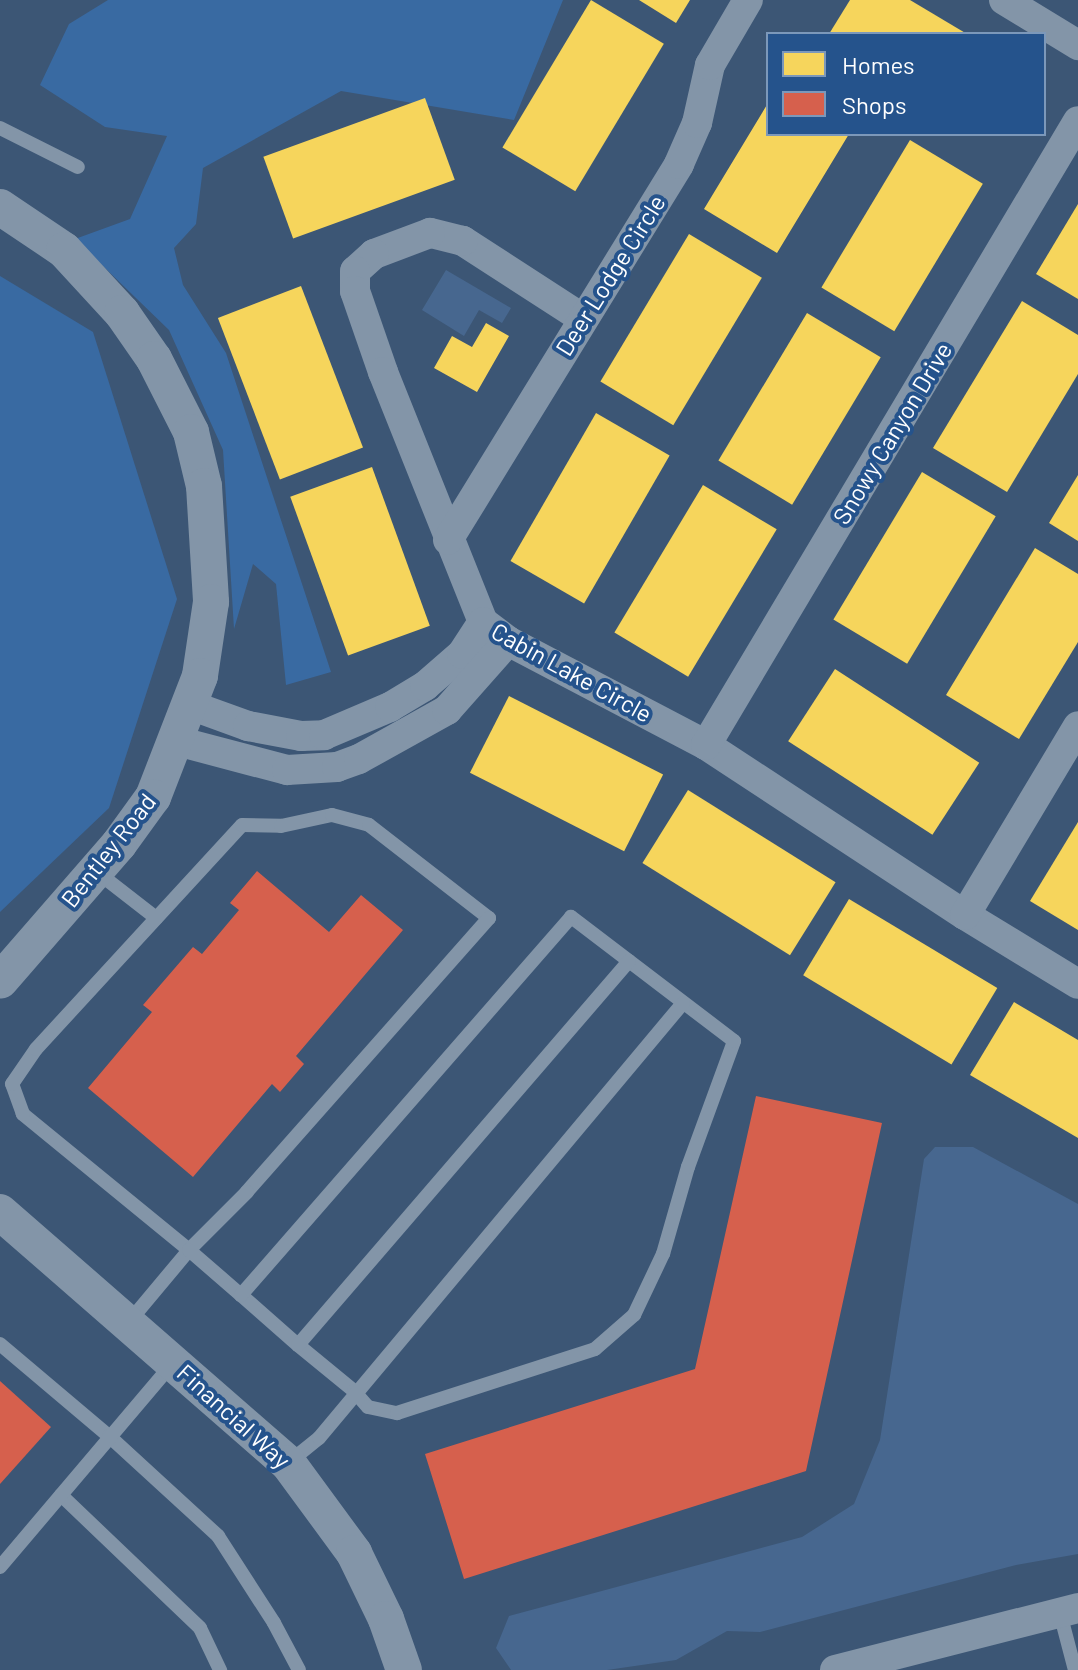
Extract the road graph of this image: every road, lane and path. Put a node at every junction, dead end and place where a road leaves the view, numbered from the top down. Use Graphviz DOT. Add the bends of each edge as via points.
graph roads {
  1 [pos="748,0"];
  2 [pos="1004,0"];
  3 [pos="1078,45"];
  4 [pos="1078,121"];
  5 [pos="0,128"];
  6 [pos="78,167"];
  7 [pos="0,207"];
  8 [pos="582,318"];
  9 [pos="448,540"];
  10 [pos="483,622"];
  11 [pos="508,641"];
  12 [pos="190,705"];
  13 [pos="1078,726"];
  14 [pos="177,741"];
  15 [pos="706,745"];
  16 [pos="96,871"];
  17 [pos="965,915"];
  18 [pos="156,918"];
  19 [pos="629,961"];
  20 [pos="0,981"];
  21 [pos="1078,984"];
  22 [pos="683,1003"];
  23 [pos="0,1212"];
  24 [pos="189,1250"];
  25 [pos="241,1295"];
  26 [pos="127,1324"];
  27 [pos="0,1344"];
  28 [pos="298,1345"];
  29 [pos="174,1362"];
  30 [pos="354,1391"];
  31 [pos="109,1436"];
  32 [pos="288,1463"];
  33 [pos="61,1495"];
  34 [pos="0,1567"];
  35 [pos="1069,1611"];
  36 [pos="220,1670"];
  37 [pos="299,1670"];
  38 [pos="404,1670"];
  39 [pos="835,1670"];
  40 [pos="1075,1670"];
  1 -- 8 [label="street, Deer Lodge Circle" via="710,65 697,123 679,164"];
  2 -- 3 [label="street"];
  4 -- 15 [label="street, Snowy Canyon Drive"];
  5 -- 6 [label="lane"];
  7 -- 12 [label="street, Bentley Road" via="64,250 122,313 154,359 191,432 204,486 211,602 200,676"];
  8 -- 9 [label="street, Deer Lodge Circle"];
  8 -- 9 [label="street, Cabin Lake Circle" via="463,241 430,233 374,254 355,271 355,291"];
  9 -- 10 [label="street, Cabin Lake Circle"];
  10 -- 11 [label="street, Cabin Lake Circle"];
  10 -- 12 [label="street" via="462,654 427,684 390,707 324,735 248,726"];
  11 -- 14 [label="street" via="447,710 337,767 287,770"];
  11 -- 15 [label="street, Cabin Lake Circle"];
  12 -- 14 [label="street, Bentley Road"];
  13 -- 17 [label="street"];
  14 -- 16 [label="street, Bentley Road" via="153,797"];
  15 -- 17 [label="street, Cabin Lake Circle"];
  16 -- 18 [label="lane"];
  16 -- 20 [label="street, Bentley Road"];
  17 -- 21 [label="street, Cabin Lake Circle"];
  18 -- 24 [label="lane" via="36,1049 12,1084 23,1114"];
  18 -- 24 [label="lane" via="242,825 281,826 332,815 369,825 489,918 247,1192"];
  19 -- 22 [label="lane"];
  19 -- 25 [label="lane" via="571,917"];
  19 -- 28 [label="lane"];
  22 -- 30 [label="lane"];
  22 -- 30 [label="lane" via="734,1041 663,1254 634,1315 595,1349 397,1413 368,1407"];
  23 -- 26 [label="street, Financial Way"];
  24 -- 25 [label="lane"];
  24 -- 26 [label="lane"];
  25 -- 28 [label="lane"];
  26 -- 29 [label="street, Financial Way"];
  27 -- 31 [label="lane"];
  28 -- 30 [label="lane"];
  29 -- 31 [label="lane"];
  29 -- 32 [label="street, Financial Way"];
  30 -- 32 [label="lane" via="319,1438"];
  31 -- 33 [label="lane"];
  31 -- 37 [label="lane" via="218,1536"];
  32 -- 38 [label="street, Financial Way" via="354,1553"];
  33 -- 34 [label="lane"];
  33 -- 36 [label="lane" via="200,1628"];
  35 -- 39 [label="street"];
  35 -- 40 [label="lane"];
}
